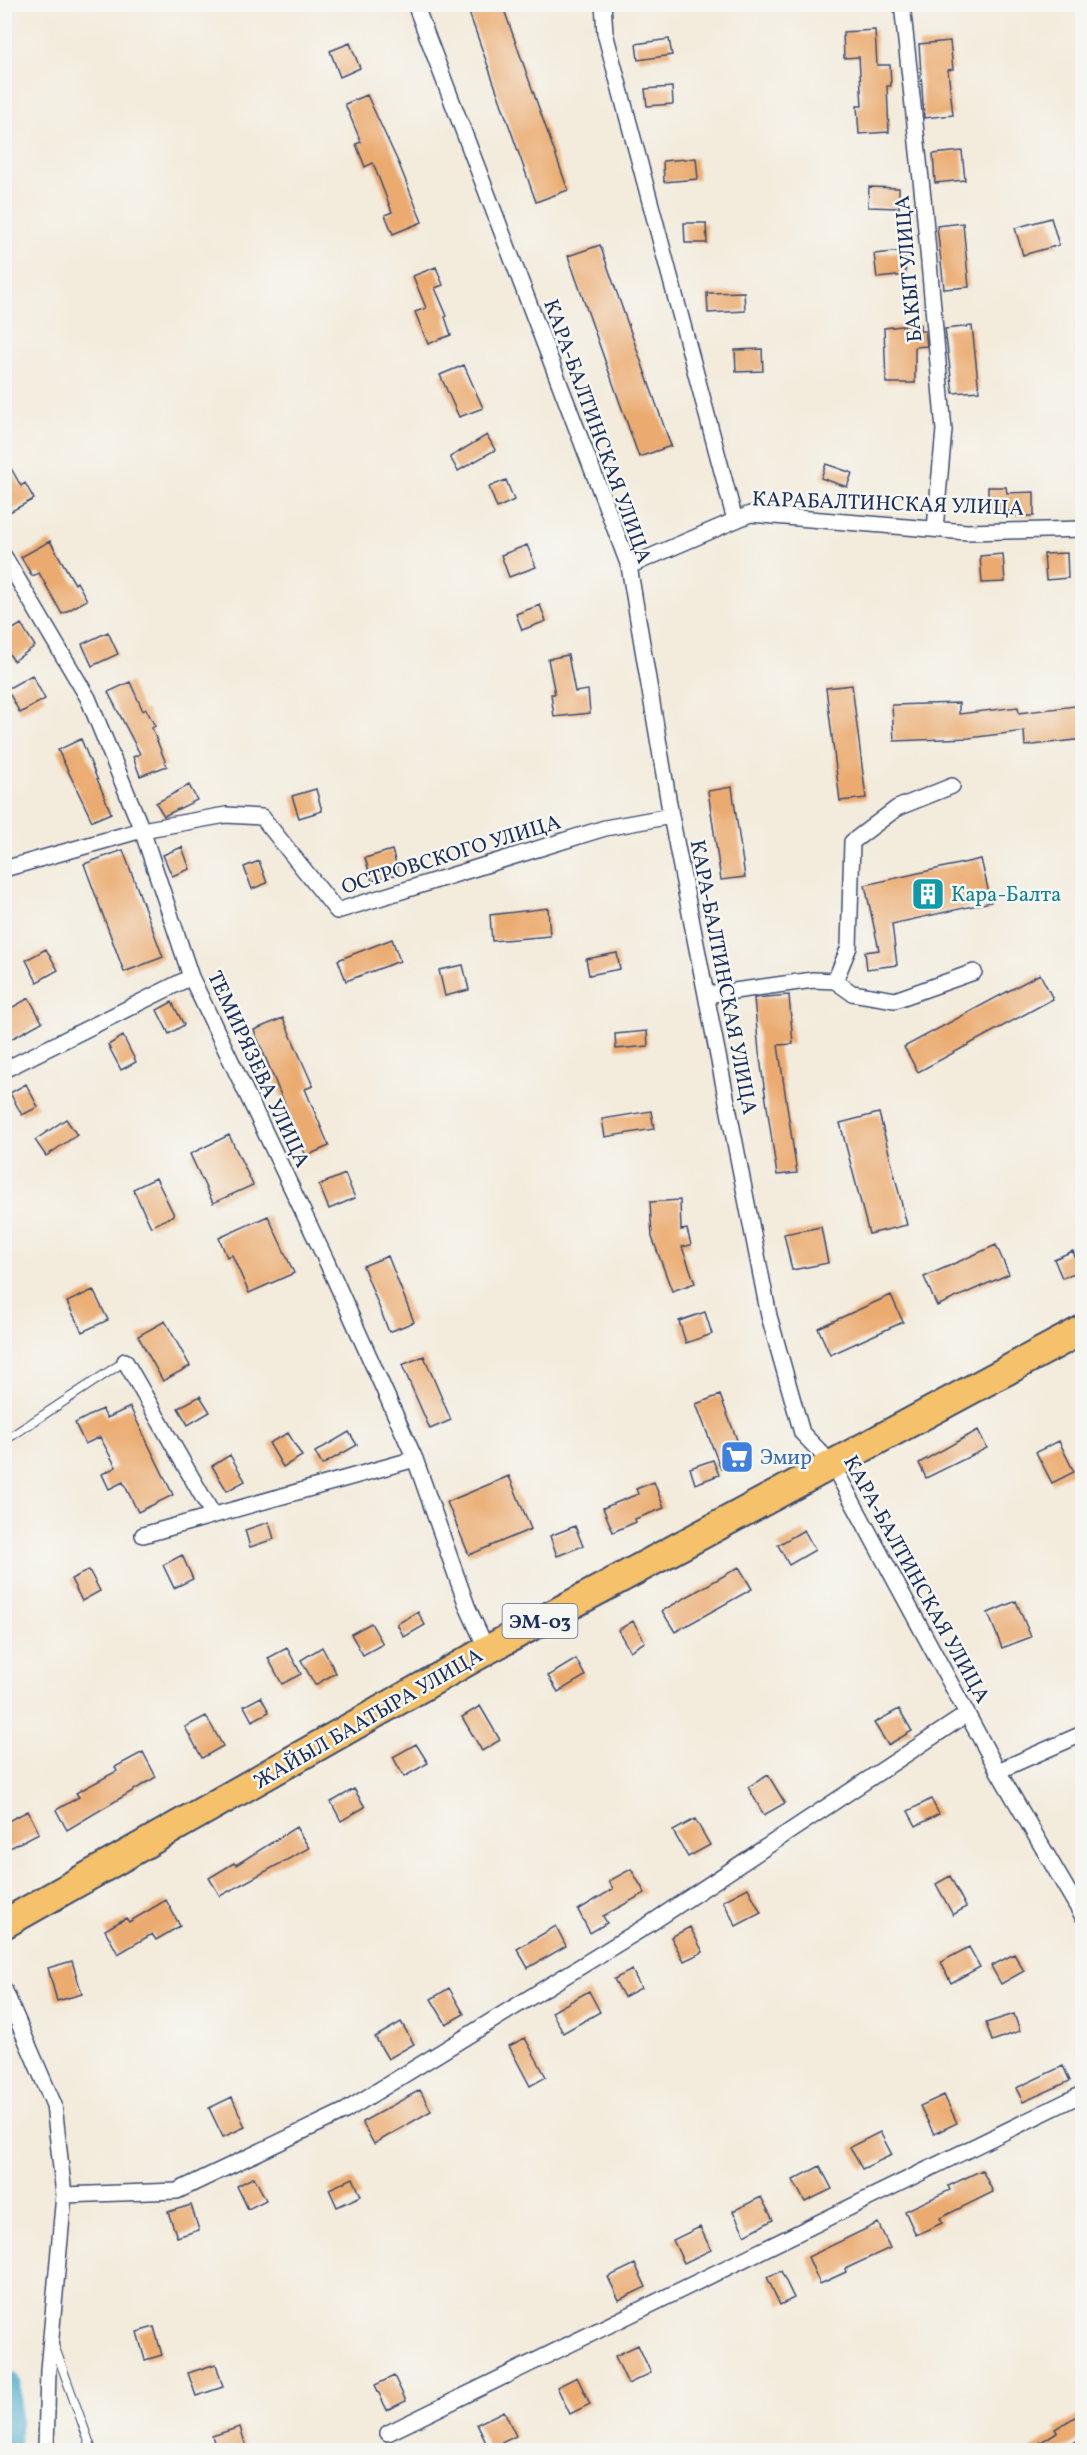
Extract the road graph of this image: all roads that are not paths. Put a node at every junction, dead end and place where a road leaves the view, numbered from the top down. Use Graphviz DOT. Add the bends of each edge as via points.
graph roads {
  1 [pos="415,4"];
  2 [pos="603,4"];
  3 [pos="902,4"];
  4 [pos="735,520"];
  5 [pos="1083,529"];
  6 [pos="935,530"];
  7 [pos="4,556"];
  8 [pos="629,566"];
  9 [pos="952,786"];
  10 [pos="671,816"];
  11 [pos="142,830"];
  12 [pos="4,869"];
  13 [pos="974,972"];
  14 [pos="191,977"];
  15 [pos="835,981"];
  16 [pos="706,995"];
  17 [pos="4,1070"];
  18 [pos="1083,1330"];
  19 [pos="125,1361"];
  20 [pos="4,1441"];
  21 [pos="416,1459"];
  22 [pos="832,1464"];
  23 [pos="213,1515"];
  24 [pos="143,1534"];
  25 [pos="487,1650"];
  26 [pos="967,1714"];
  27 [pos="1083,1734"];
  28 [pos="998,1771"];
  29 [pos="1083,1915"];
  30 [pos="4,1924"];
  31 [pos="4,1989"];
  32 [pos="1083,2094"];
  33 [pos="64,2195"];
  34 [pos="51,2336"];
  35 [pos="388,2433"];
  36 [pos="46,2451"];
  37 [pos="92,2451"];
  1 -- 8 [label="street, КАРА-БАЛТИНСКАЯ УЛИЦА"];
  2 -- 4 [label="street" via="605,33"];
  3 -- 6 [label="street, БАКЫТ УЛИЦА" via="944,430"];
  4 -- 6 [label="street, КАРАБАЛТИНСКАЯ УЛИЦА" via="750,514"];
  4 -- 8 [label="street, КАРАБАЛТИНСКАЯ УЛИЦА"];
  5 -- 6 [label="street, КАРАБАЛТИНСКАЯ УЛИЦА"];
  7 -- 11 [label="street, ТЕМИРЯЗЕВА УЛИЦА" via="88,698"];
  8 -- 10 [label="street, КАРА-БАЛТИНСКАЯ УЛИЦА"];
  9 -- 15 [label="street" via="897,808 852,842 849,947"];
  10 -- 11 [label="street, ОСТРОВСКОГО УЛИЦА" via="605,828 338,911 262,817 226,815"];
  10 -- 16 [label="street, КАРА-БАЛТИНСКАЯ УЛИЦА"];
  11 -- 12 [label="street, ОСТРОВСКОГО УЛИЦА"];
  11 -- 14 [label="street, ТЕМИРЯЗЕВА УЛИЦА"];
  13 -- 15 [label="street" via="895,1000 852,993"];
  14 -- 17 [label="street"];
  14 -- 21 [label="street, ТЕМИРЯЗЕВА УЛИЦА"];
  15 -- 16 [label="street" via="813,980"];
  16 -- 22 [label="street, КАРА-БАЛТИНСКАЯ УЛИЦА" via="769,1316 802,1433"];
  18 -- 22 [label="highway, ЖАЙЫЛ БААТЫРА УЛИЦА / ЭМ-03"];
  19 -- 20 [label="lane"];
  19 -- 23 [label="street"];
  21 -- 23 [label="street"];
  21 -- 25 [label="street, ТЕМИРЯЗЕВА УЛИЦА" via="466,1606"];
  22 -- 25 [label="highway, ЖАЙЫЛ БААТЫРА УЛИЦА / ЭМ-03"];
  22 -- 26 [label="street, КАРА-БАЛТИНСКАЯ УЛИЦА"];
  23 -- 24 [label="street"];
  25 -- 30 [label="highway, ЖАЙЫЛ БААТЫРА УЛИЦА / ЭМ-03"];
  26 -- 28 [label="street, КАРА-БАЛТИНСКАЯ УЛИЦА"];
  26 -- 33 [label="street" via="648,1924 345,2111 177,2191"];
  27 -- 28 [label="street"];
  28 -- 29 [label="street, КАРА-БАЛТИНСКАЯ УЛИЦА"];
  31 -- 33 [label="street" via="54,2105"];
  32 -- 35 [label="street"];
  33 -- 34 [label="street"];
  34 -- 36 [label="street"];
  34 -- 37 [label="lane"];
}
